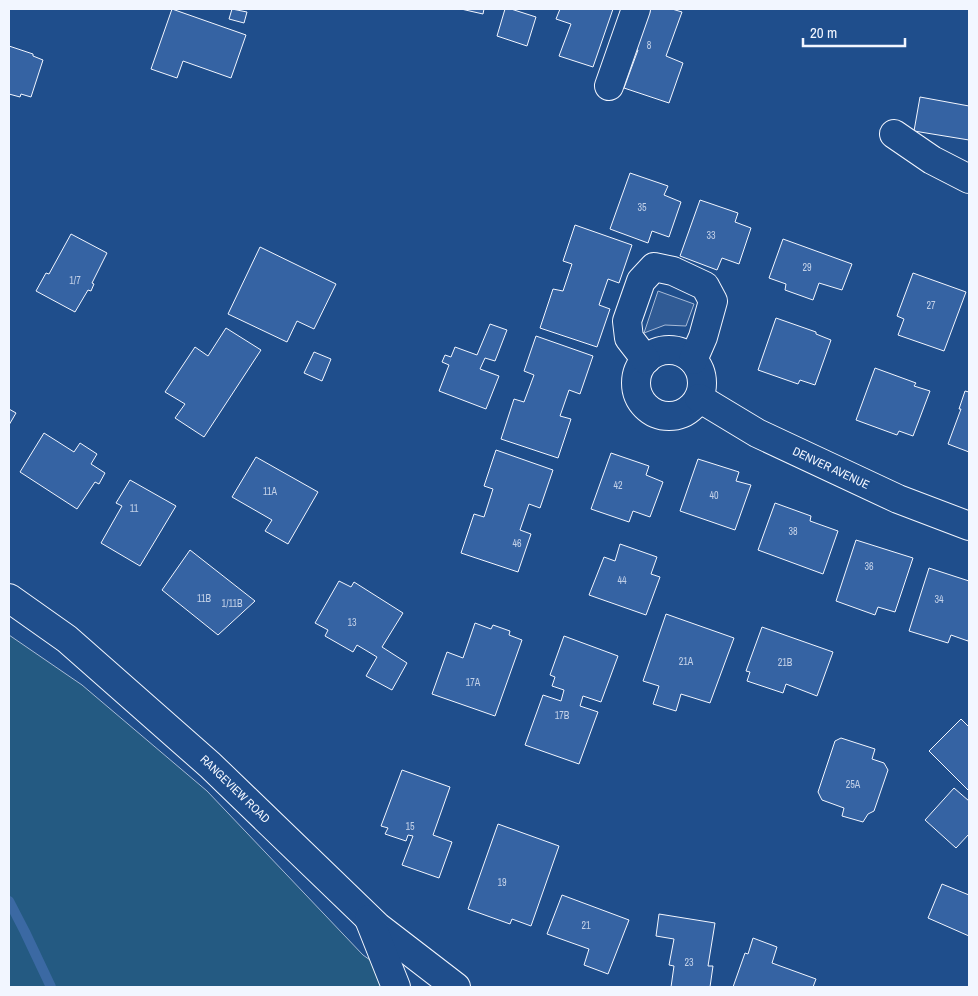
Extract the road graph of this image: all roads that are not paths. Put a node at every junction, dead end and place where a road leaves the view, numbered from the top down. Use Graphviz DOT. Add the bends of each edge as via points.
graph roads {
  1 [pos="636,9"];
  2 [pos="609,86"];
  3 [pos="894,134"];
  4 [pos="969,178"];
  5 [pos="646,360"];
  6 [pos="693,360"];
  7 [pos="699,398"];
  8 [pos="969,526"];
  9 [pos="9,598"];
  10 [pos="367,916"];
  11 [pos="396,987"];
  12 [pos="456,987"];
  1 -- 2 [label="street"];
  3 -- 4 [label="street" via="932,160"];
  5 -- 6 [label="street" via="660,351 671,350 682,352"];
  5 -- 6 [label="street" via="629,338 627,321 641,281 654,267 673,271 706,286 713,301"];
  5 -- 7 [label="street" via="636,385 638,396 653,412 674,417 693,407"];
  6 -- 7 [label="street" via="702,376"];
  7 -- 8 [label="street, DENVER AVENUE" via="784,446 898,499"];
  9 -- 10 [label="street, RANGEVIEW ROAD" via="67,639 203,758"];
  10 -- 11 [label="street"];
  10 -- 12 [label="street, RANGEVIEW ROAD"];
}
